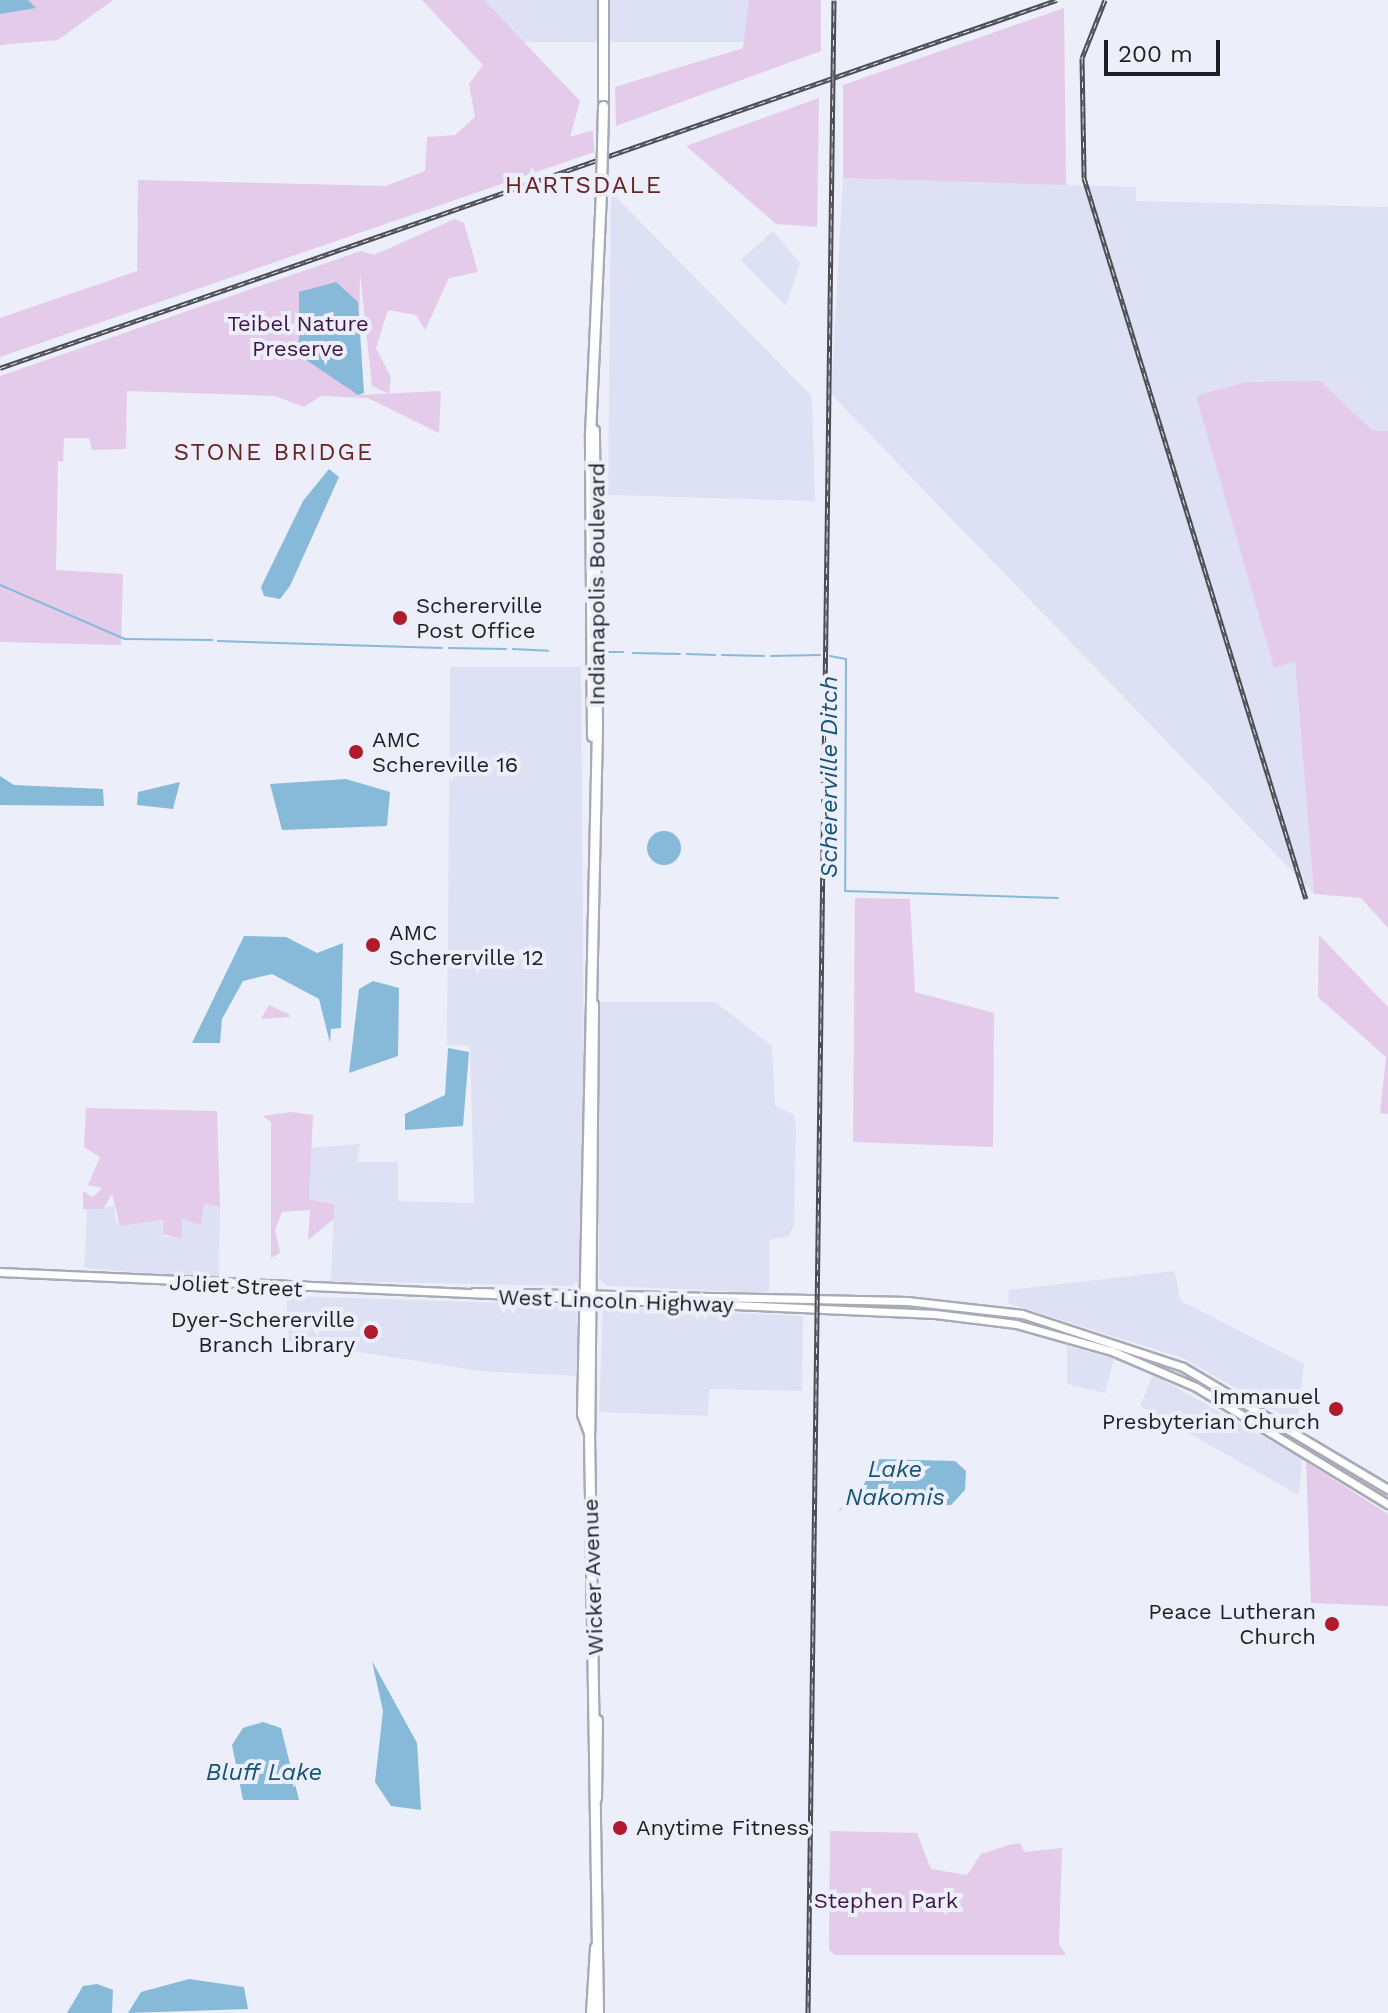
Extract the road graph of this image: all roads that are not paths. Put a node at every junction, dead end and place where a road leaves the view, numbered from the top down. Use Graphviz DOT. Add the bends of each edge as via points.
graph roads {
  1 [pos="603,0"];
  2 [pos="0,1272"];
  3 [pos="472,1293"];
  4 [pos="589,1296"];
  5 [pos="583,1383"];
  6 [pos="591,1406"];
  7 [pos="589,1433"];
  8 [pos="1388,1489"];
  9 [pos="1388,1504"];
  10 [pos="596,1944"];
  11 [pos="591,2013"];
  12 [pos="598,2013"];
  1 -- 4 [label="highway, Indianapolis Boulevard, bridge" via="594,430"];
  2 -- 3 [label="main road, Joliet Street"];
  3 -- 4 [label="main road, West Lincoln Highway"];
  4 -- 5 [label="highway, Wicker Avenue"];
  4 -- 6 [label="highway, Wicker Avenue"];
  4 -- 8 [label="main road, West Lincoln Highway" via="935,1302 1068,1325 1209,1380"];
  4 -- 9 [label="main road, West Lincoln Highway" via="935,1314 1062,1335 1196,1387"];
  5 -- 6 [label="highway"];
  5 -- 7 [label="highway, Wicker Avenue"];
  6 -- 7 [label="highway, Wicker Avenue"];
  7 -- 10 [label="highway, Wicker Avenue" via="597,1720"];
  10 -- 11 [label="highway, Wicker Avenue"];
  10 -- 12 [label="highway, Wicker Avenue"];
}
